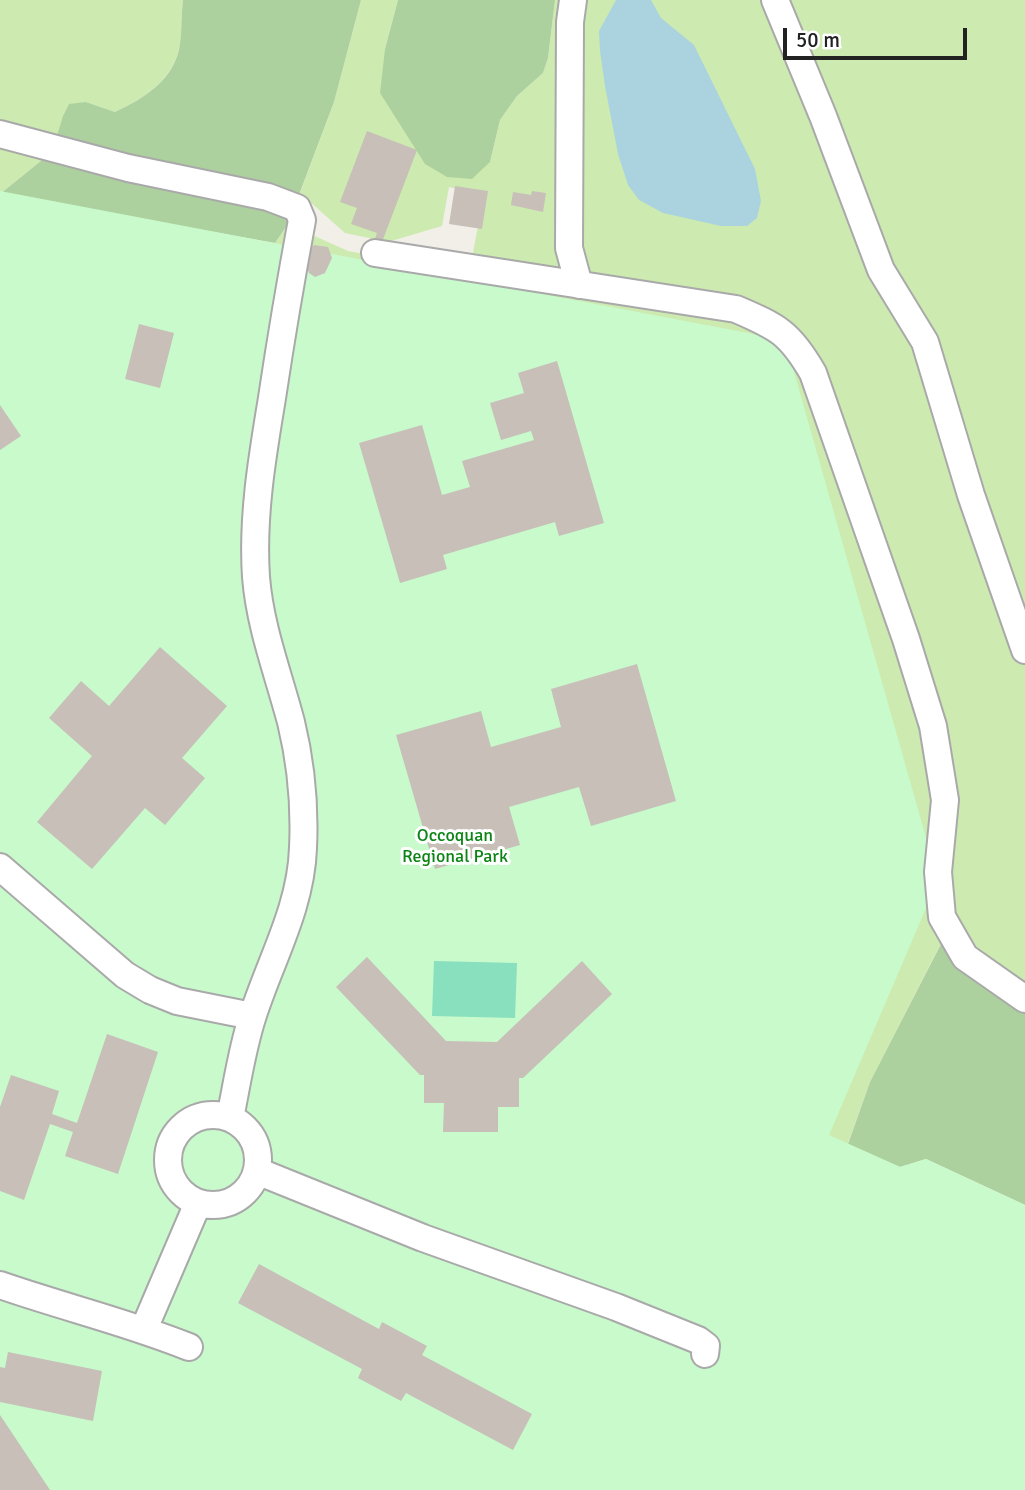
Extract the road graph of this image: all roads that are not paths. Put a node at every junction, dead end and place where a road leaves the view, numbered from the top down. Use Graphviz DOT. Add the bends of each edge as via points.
graph roads {
  1 [pos="573,0"];
  2 [pos="775,0"];
  3 [pos="0,134"];
  4 [pos="375,253"];
  5 [pos="579,285"];
  6 [pos="1025,650"];
  7 [pos="0,867"];
  8 [pos="1025,999"];
  9 [pos="252,1016"];
  10 [pos="230,1118"];
  11 [pos="257,1171"];
  12 [pos="198,1203"];
  13 [pos="0,1285"];
  14 [pos="144,1329"];
  15 [pos="189,1347"];
  16 [pos="705,1354"];
  1 -- 5 [label="lane" via="569,248"];
  2 -- 6 [label="lane" via="881,270 925,342"];
  3 -- 9 [label="lane" via="128,168 268,197 297,208 302,220 261,463 255,548 261,613 299,764 303,851 290,920"];
  4 -- 5 [label="lane"];
  5 -- 8 [label="lane" via="736,309 771,324 797,346 813,373 933,726 945,800 938,872 942,918 965,957"];
  7 -- 9 [label="lane" via="125,975 150,990 177,1001"];
  9 -- 10 [label="lane"];
  10 -- 11 [label="lane" via="256,1146"];
  10 -- 12 [label="lane" via="216,1115 189,1122 171,1144 170,1172 181,1191"];
  11 -- 12 [label="lane" via="241,1196 228,1203"];
  11 -- 16 [label="lane" via="698,1340 706,1346"];
  12 -- 14 [label="lane"];
  13 -- 14 [label="lane"];
  14 -- 15 [label="lane"];
}
